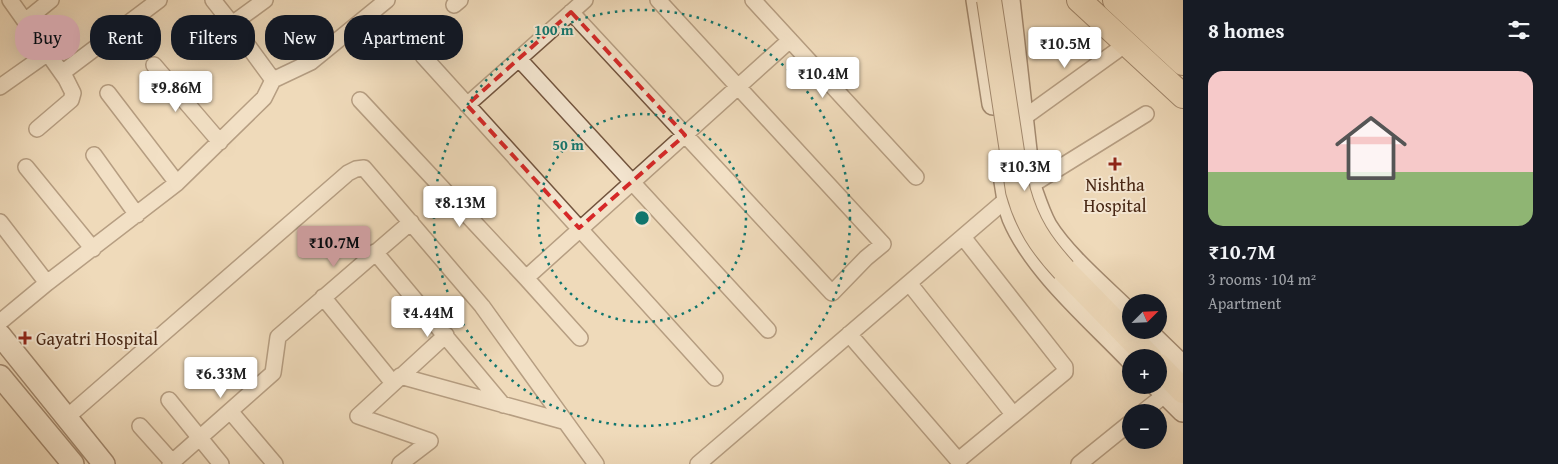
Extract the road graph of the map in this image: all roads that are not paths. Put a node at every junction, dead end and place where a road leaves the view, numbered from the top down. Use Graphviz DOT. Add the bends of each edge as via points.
graph roads {
  1 [pos="10,0"];
  2 [pos="50,0"];
  3 [pos="159,0"];
  4 [pos="213,0"];
  5 [pos="265,0"];
  6 [pos="387,0"];
  7 [pos="585,0"];
  8 [pos="658,0"];
  9 [pos="753,0"];
  10 [pos="977,0"];
  11 [pos="988,0"];
  12 [pos="1009,0"];
  13 [pos="1079,0"];
  14 [pos="1115,0"];
  15 [pos="1140,0"];
  16 [pos="1167,0"];
  17 [pos="572,12"];
  18 [pos="21,15"];
  19 [pos="31,15"];
  20 [pos="225,15"];
  21 [pos="244,15"];
  22 [pos="1183,15"];
  23 [pos="790,40"];
  24 [pos="1183,40"];
  25 [pos="1126,44"];
  26 [pos="255,55"];
  27 [pos="519,59"];
  28 [pos="39,60"];
  29 [pos="52,60"];
  30 [pos="426,60"];
  31 [pos="1183,62"];
  32 [pos="154,65"];
  33 [pos="62,73"];
  34 [pos="273,80"];
  35 [pos="0,87"];
  36 [pos="738,88"];
  37 [pos="108,93"];
  38 [pos="1183,96"];
  39 [pos="360,100"];
  40 [pos="467,105"];
  41 [pos="1146,114"];
  42 [pos="1022,118"];
  43 [pos="37,129"];
  44 [pos="685,135"];
  45 [pos="220,142"];
  46 [pos="94,155"];
  47 [pos="26,167"];
  48 [pos="916,177"];
  49 [pos="177,183"];
  50 [pos="631,183"];
  51 [pos="1030,186"];
  52 [pos="1008,198"];
  53 [pos="137,214"];
  54 [pos="0,222"];
  55 [pos="411,222"];
  56 [pos="579,228"];
  57 [pos="963,237"];
  58 [pos="93,249"];
  59 [pos="375,252"];
  60 [pos="526,278"];
  61 [pos="47,283"];
  62 [pos="909,283"];
  63 [pos="323,297"];
  64 [pos="1122,307"];
  65 [pos="0,322"];
  66 [pos="768,330"];
  67 [pos="849,334"];
  68 [pos="0,335"];
  69 [pos="446,335"];
  70 [pos="580,338"];
  71 [pos="1154,339"];
  72 [pos="1122,349"];
  73 [pos="1141,349"];
  74 [pos="22,364"];
  75 [pos="1183,367"];
  76 [pos="715,378"];
  77 [pos="1,379"];
  78 [pos="397,379"];
  79 [pos="1169,390"];
  80 [pos="169,400"];
  81 [pos="1152,404"];
  82 [pos="503,405"];
  83 [pos="230,411"];
  84 [pos="1183,411"];
  85 [pos="1013,414"];
  86 [pos="66,418"];
  87 [pos="563,421"];
  88 [pos="140,426"];
  89 [pos="1122,429"];
  90 [pos="200,439"];
  91 [pos="172,463"];
  92 [pos="73,464"];
  93 [pos="104,464"];
  94 [pos="221,464"];
  95 [pos="275,464"];
  96 [pos="400,464"];
  97 [pos="596,464"];
  98 [pos="698,464"];
  99 [pos="1079,464"];
  1 -- 18 [label="street"];
  2 -- 19 [label="street"];
  3 -- 33 [label="street"];
  4 -- 20 [label="street"];
  5 -- 21 [label="street"];
  6 -- 34 [label="street" via="311,62"];
  7 -- 17 [label="street"];
  8 -- 36 [label="street"];
  9 -- 23 [label="street"];
  10 -- 52 [label="main road"];
  11 -- 73 [label="main road, bridge" via="1024,211 1047,252"];
  12 -- 42 [label="main road"];
  13 -- 25 [label="main road"];
  14 -- 31 [label="main road"];
  15 -- 24 [label="main road"];
  16 -- 22 [label="main road"];
  17 -- 27 [label="street"];
  17 -- 44 [label="street"];
  23 -- 36 [label="street"];
  23 -- 48 [label="street"];
  25 -- 38 [label="main road"];
  25 -- 42 [label="street"];
  26 -- 34 [label="street"];
  27 -- 40 [label="street"];
  27 -- 50 [label="street"];
  28 -- 35 [label="street"];
  29 -- 33 [label="street"];
  30 -- 40 [label="street"];
  32 -- 45 [label="street"];
  33 -- 43 [label="street" via="74,93 73,98"];
  34 -- 45 [label="street" via="264,98"];
  36 -- 44 [label="street"];
  36 -- 44 [label="street" via="883,244 832,293"];
  37 -- 49 [label="street"];
  39 -- 60 [label="street"];
  40 -- 56 [label="street"];
  41 -- 51 [label="street"];
  42 -- 51 [label="main road"];
  44 -- 50 [label="street"];
  45 -- 49 [label="street"];
  46 -- 53 [label="street"];
  47 -- 58 [label="street"];
  49 -- 53 [label="street"];
  50 -- 56 [label="street"];
  50 -- 66 [label="street"];
  51 -- 52 [label="street"];
  51 -- 64 [label="main road" via="1046,225 1060,245"];
  52 -- 57 [label="street"];
  52 -- 72 [label="main road" via="1013,217 1036,257"];
  53 -- 58 [label="street"];
  54 -- 61 [label="street"];
  55 -- 59 [label="street"];
  55 -- 86 [label="street" via="364,168 351,171"];
  55 -- 87 [label="street" via="482,306"];
  56 -- 60 [label="street"];
  56 -- 76 [label="street"];
  57 -- 62 [label="street"];
  57 -- 85 [label="street" via="1066,368"];
  58 -- 61 [label="street"];
  59 -- 63 [label="street"];
  59 -- 69 [label="street"];
  60 -- 70 [label="street"];
  61 -- 65 [label="street"];
  62 -- 67 [label="street"];
  62 -- 85 [label="street"];
  63 -- 78 [label="street"];
  63 -- 83 [label="street" via="278,337 273,373"];
  67 -- 85 [label="street" via="957,459"];
  67 -- 98 [label="street"];
  68 -- 74 [label="main road"];
  69 -- 78 [label="street"];
  69 -- 82 [label="street"];
  71 -- 75 [label="main road"];
  74 -- 77 [label="street"];
  74 -- 86 [label="main road"];
  77 -- 92 [label="main road"];
  78 -- 82 [label="street"];
  78 -- 96 [label="street" via="358,416 430,441"];
  79 -- 81 [label="street"];
  79 -- 84 [label="main road"];
  80 -- 90 [label="street"];
  82 -- 87 [label="street"];
  83 -- 90 [label="street"];
  83 -- 95 [label="street"];
  86 -- 93 [label="main road"];
  87 -- 97 [label="street"];
  88 -- 91 [label="street"];
  89 -- 99 [label="street"];
  90 -- 91 [label="street"];
  90 -- 94 [label="street"];
}
